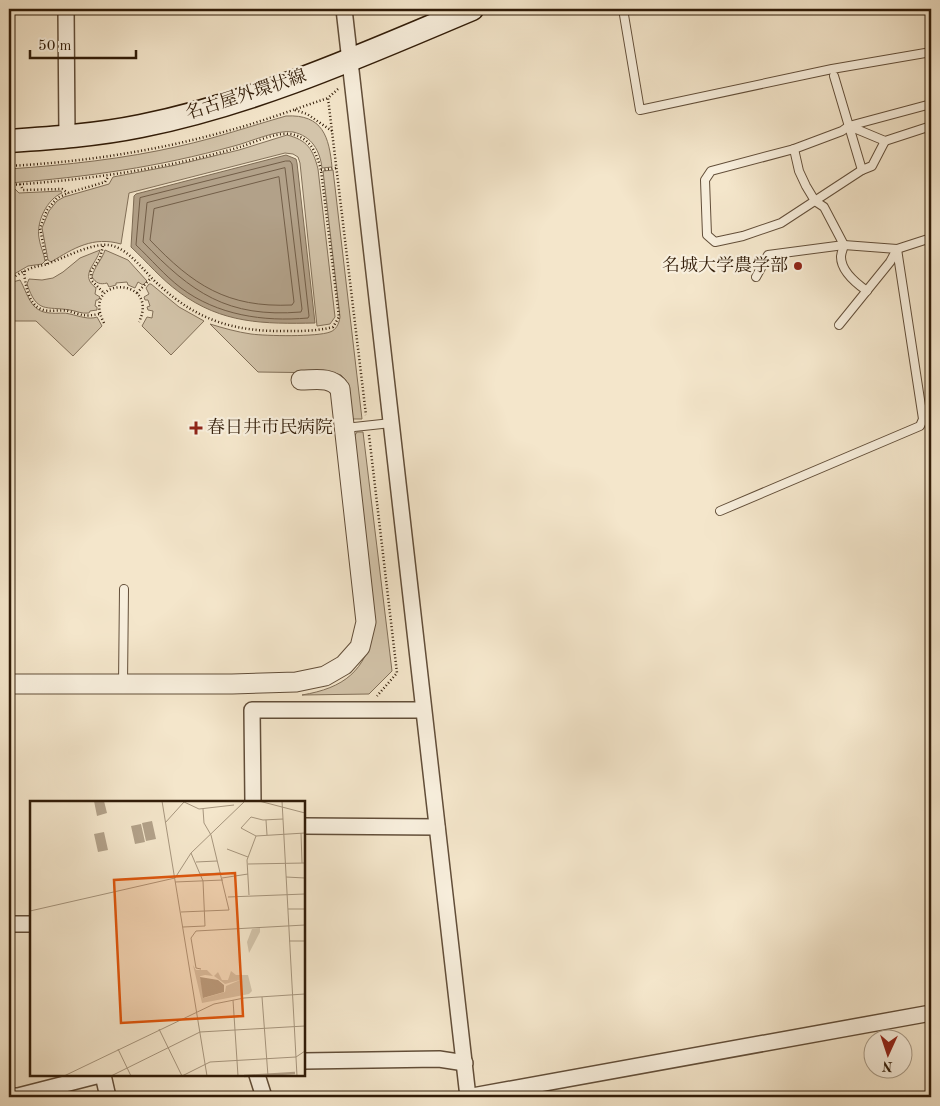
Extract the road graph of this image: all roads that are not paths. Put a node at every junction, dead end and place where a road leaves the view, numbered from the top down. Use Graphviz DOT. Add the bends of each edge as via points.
graph roads {
  1 [pos="66,9"];
  2 [pos="344,9"];
  3 [pos="472,9"];
  4 [pos="623,9"];
  5 [pos="931,52"];
  6 [pos="349,61"];
  7 [pos="834,76"];
  8 [pos="931,104"];
  9 [pos="850,126"];
  10 [pos="931,126"];
  11 [pos="66,137"];
  12 [pos="9,141"];
  13 [pos="885,141"];
  14 [pos="794,149"];
  15 [pos="862,170"];
  16 [pos="815,201"];
  17 [pos="931,238"];
  18 [pos="844,245"];
  19 [pos="896,249"];
  20 [pos="756,277"];
  21 [pos="867,291"];
  22 [pos="839,325"];
  23 [pos="301,380"];
  24 [pos="390,423"];
  25 [pos="343,428"];
  26 [pos="720,511"];
  27 [pos="124,589"];
  28 [pos="9,684"];
  29 [pos="123,684"];
  30 [pos="423,710"];
  31 [pos="253,801"];
  32 [pos="305,826"];
  33 [pos="437,827"];
  34 [pos="9,924"];
  35 [pos="30,924"];
  36 [pos="931,1013"];
  37 [pos="305,1061"];
  38 [pos="465,1063"];
  39 [pos="97,1076"];
  40 [pos="101,1076"];
  41 [pos="257,1076"];
  42 [pos="9,1096"];
  43 [pos="108,1097"];
  44 [pos="264,1097"];
  45 [pos="468,1097"];
  1 -- 11 [label="street"];
  2 -- 6 [label="street"];
  3 -- 6 [label="main road, 名古屋外環状線"];
  4 -- 5 [label="lane" via="640,110 832,69"];
  6 -- 11 [label="main road, 名古屋外環状線" via="213,108 140,126"];
  6 -- 24 [label="street"];
  7 -- 9 [label="lane"];
  8 -- 9 [label="lane"];
  9 -- 13 [label="lane"];
  9 -- 14 [label="lane"];
  9 -- 15 [label="lane"];
  10 -- 13 [label="lane"];
  11 -- 12 [label="main road, 名古屋外環状線"];
  13 -- 15 [label="lane" via="872,166"];
  14 -- 16 [label="lane" via="802,178"];
  14 -- 16 [label="lane" via="711,171 705,180 707,235 715,242 744,236 781,223"];
  15 -- 16 [label="lane"];
  16 -- 18 [label="lane" via="824,207"];
  17 -- 19 [label="lane"];
  18 -- 19 [label="lane"];
  18 -- 20 [label="lane" via="768,255"];
  18 -- 21 [label="lane" via="843,265 857,285"];
  19 -- 21 [label="lane"];
  19 -- 26 [label="lane" via="923,419 920,426"];
  21 -- 22 [label="lane"];
  23 -- 25 [label="street" via="336,383 340,389"];
  24 -- 25 [label="lane"];
  24 -- 30 [label="street"];
  25 -- 29 [label="street" via="366,622 360,647 344,665 325,676 296,682"];
  27 -- 29 [label="lane"];
  28 -- 29 [label="street"];
  30 -- 31 [label="street" via="252,710"];
  30 -- 33 [label="street"];
  32 -- 33 [label="street"];
  33 -- 38 [label="street"];
  34 -- 35 [label="street"];
  36 -- 45 [label="street"];
  37 -- 38 [label="street" via="439,1059"];
  38 -- 45 [label="street"];
  39 -- 42 [label="street"];
  40 -- 43 [label="street"];
  41 -- 44 [label="street"];
}
